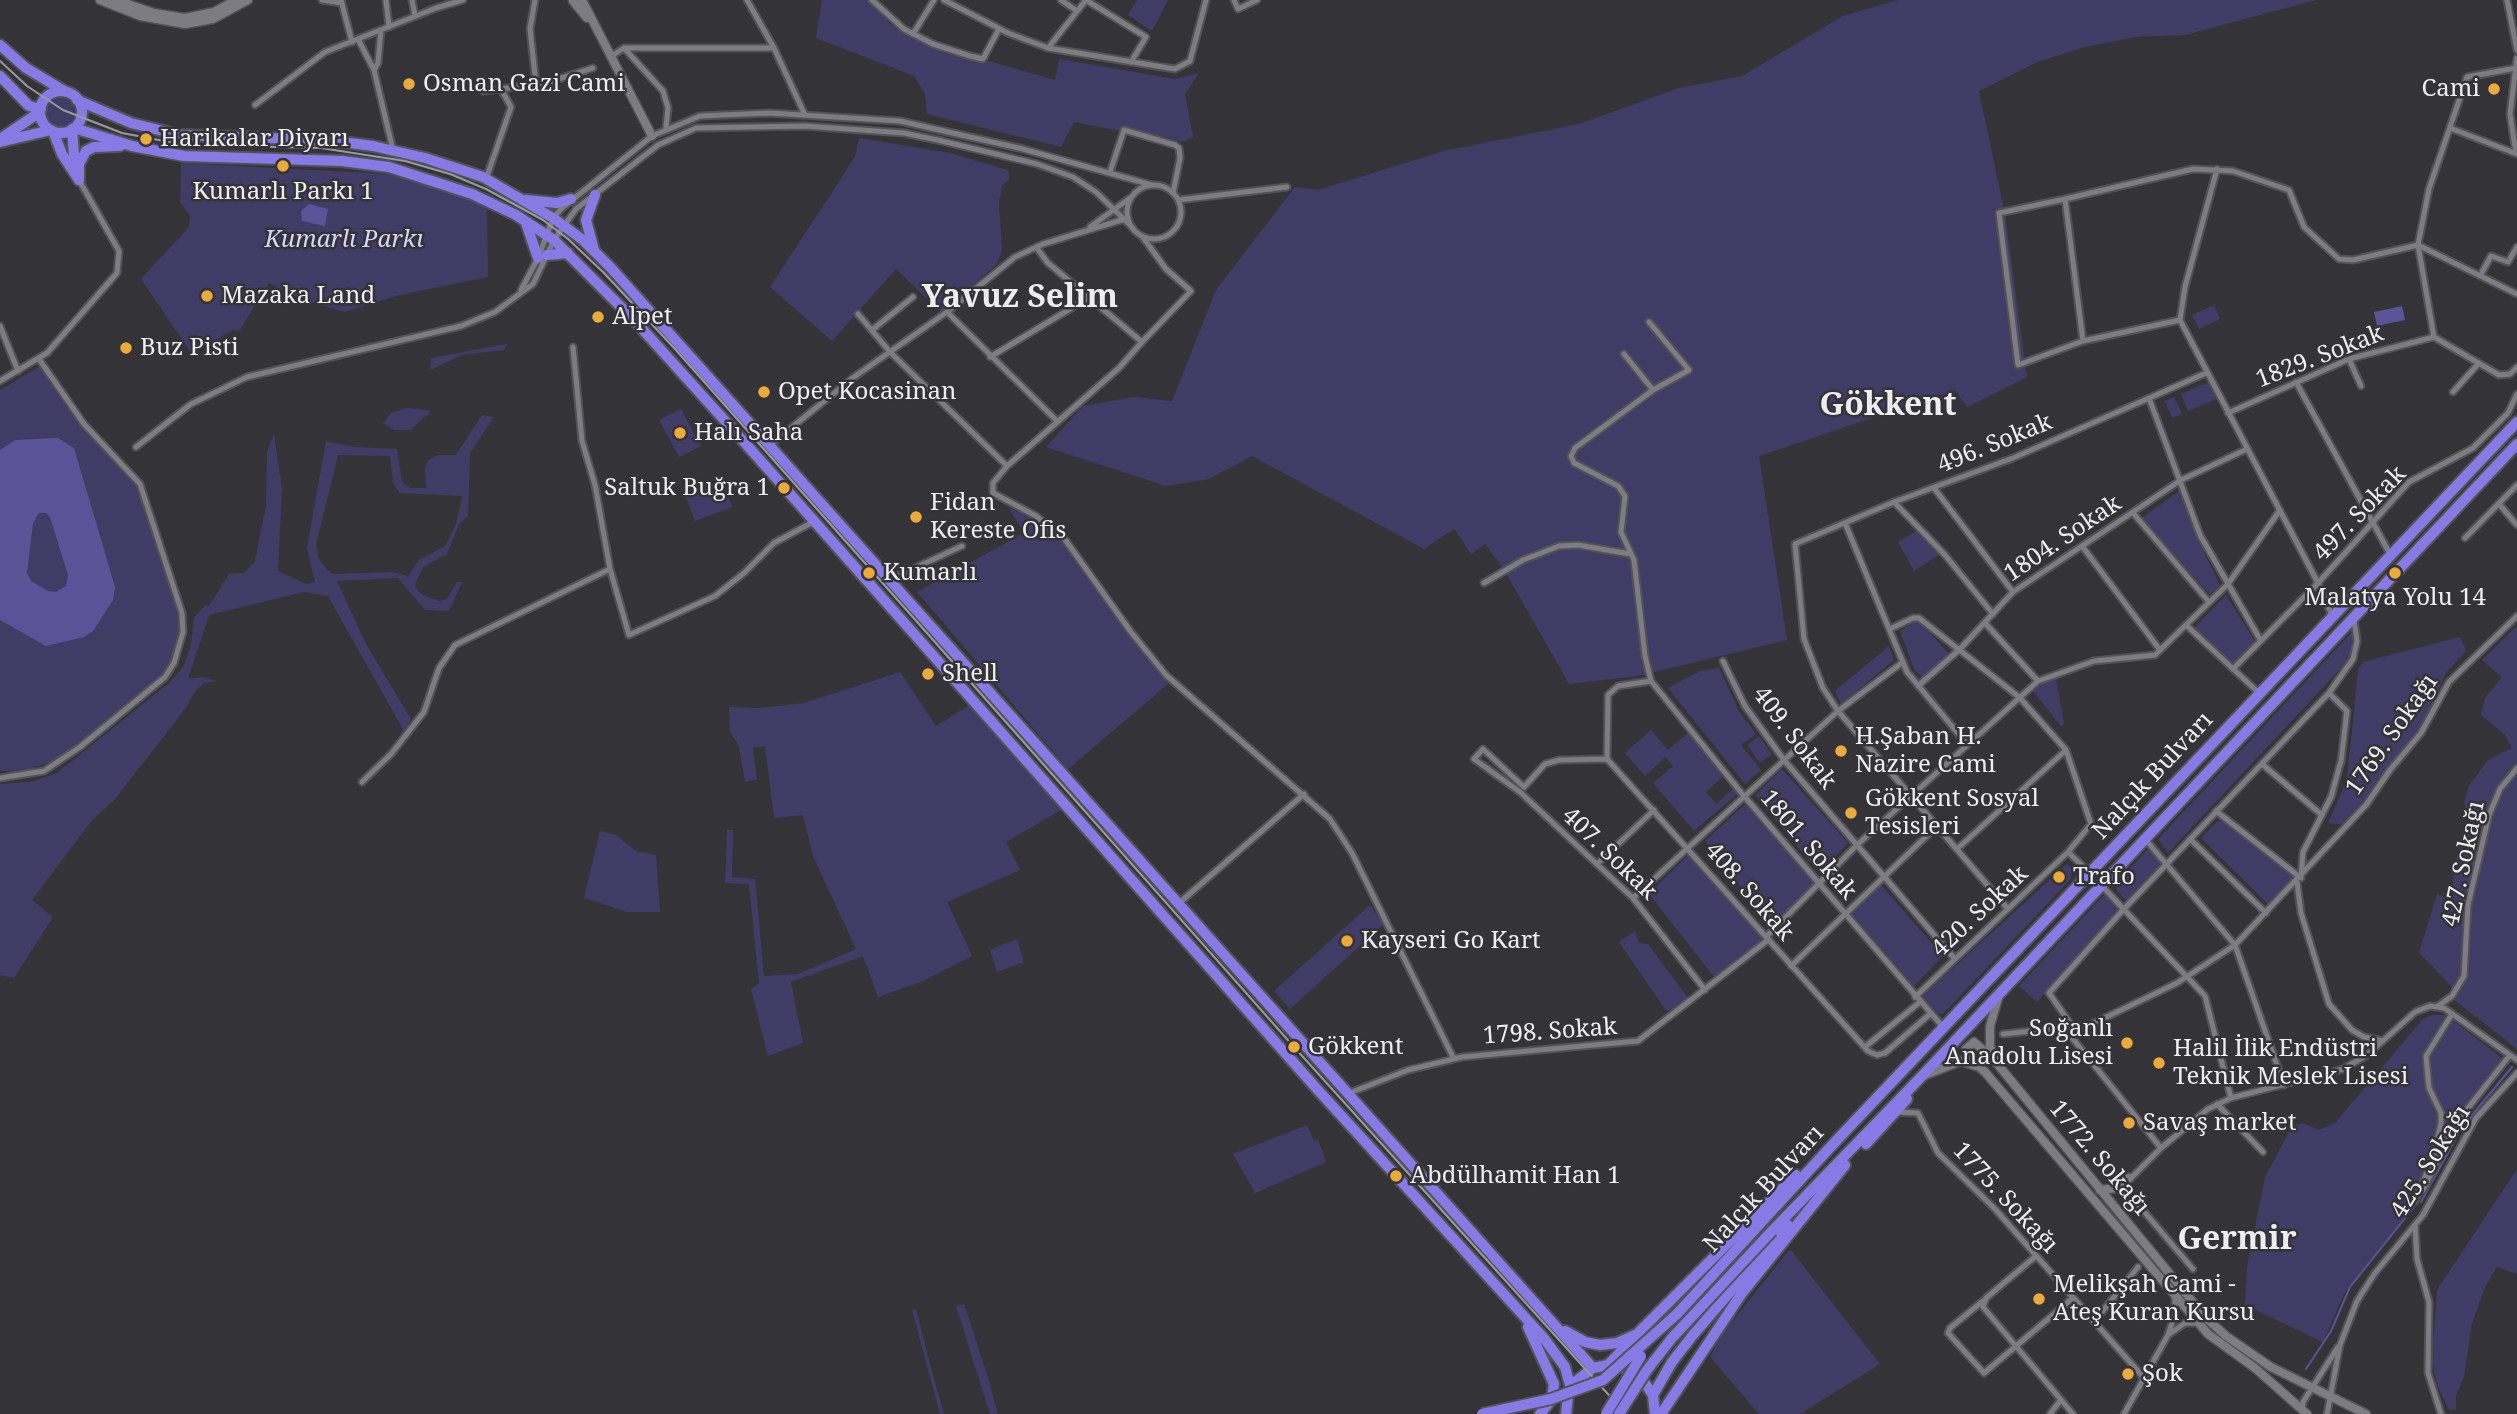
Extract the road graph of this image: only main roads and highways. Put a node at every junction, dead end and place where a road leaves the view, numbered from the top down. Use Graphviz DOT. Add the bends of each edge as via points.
graph roads {
  1 [pos="0,45"];
  2 [pos="0,76"];
  3 [pos="66,92"];
  4 [pos="78,100"];
  5 [pos="40,111"];
  6 [pos="73,129"];
  7 [pos="52,130"];
  8 [pos="0,141"];
  9 [pos="132,146"];
  10 [pos="79,180"];
  11 [pos="595,195"];
  12 [pos="521,199"];
  13 [pos="572,199"];
  14 [pos="525,220"];
  15 [pos="594,250"];
  16 [pos="568,253"];
  17 [pos="2517,422"];
  18 [pos="2517,444"];
  19 [pos="1922,1076"];
  20 [pos="1836,1141"];
  21 [pos="1839,1171"];
  22 [pos="1538,1307"];
  23 [pos="1677,1314"];
  24 [pos="1522,1315"];
  25 [pos="1639,1332"];
  26 [pos="1608,1365"];
  27 [pos="1593,1368"];
  28 [pos="1571,1389"];
  29 [pos="1653,1395"];
  30 [pos="1566,1412"];
  31 [pos="1482,1414"];
  32 [pos="1540,1414"];
  33 [pos="1549,1414"];
  34 [pos="1606,1414"];
  35 [pos="1619,1414"];
  36 [pos="1656,1414"];
  37 [pos="1661,1414"];
  1 -- 3 [label="highway" via="26,68"];
  2 -- 5 [label="highway"];
  3 -- 4 [label="highway"];
  3 -- 5 [label="highway" via="50,94"];
  4 -- 6 [label="highway" via="81,114"];
  4 -- 12 [label="highway" via="131,123 179,135 327,140 393,150 486,179"];
  5 -- 7 [label="highway" via="44,124"];
  5 -- 8 [label="highway"];
  6 -- 7 [label="highway"];
  6 -- 9 [label="highway"];
  6 -- 10 [label="highway"];
  7 -- 8 [label="highway"];
  7 -- 10 [label="highway"];
  9 -- 10 [label="highway" via="88,149 80,160"];
  9 -- 14 [label="highway" via="184,156 342,161 388,167 472,194"];
  11 -- 15 [label="highway" via="586,220"];
  12 -- 13 [label="highway" via="557,203"];
  12 -- 15 [label="highway"];
  14 -- 16 [label="highway"];
  14 -- 16 [label="highway" via="543,256"];
  15 -- 22 [label="highway"];
  16 -- 24 [label="highway" via="635,321"];
  17 -- 20 [label="highway, Nalçık Bulvarı"];
  18 -- 19 [label="highway, Nalçık Bulvarı"];
  19 -- 21 [label="highway" via="1898,1112"];
  19 -- 35 [label="highway, Nalçık Bulvarı, bridge" via="1672,1338"];
  20 -- 23 [label="highway, Nalçık Bulvarı"];
  20 -- 25 [label="highway" via="1772,1197"];
  21 -- 29 [label="highway" via="1715,1308 1672,1362"];
  21 -- 37 [label="highway" via="1742,1293"];
  22 -- 25 [label="highway" via="1566,1332 1590,1344 1617,1343"];
  22 -- 27 [label="highway"];
  23 -- 31 [label="highway, bridge" via="1603,1380 1569,1394"];
  23 -- 34 [label="highway, bridge" via="1632,1366"];
  24 -- 28 [label="highway" via="1562,1362"];
  24 -- 32 [label="highway" via="1554,1384 1552,1399"];
  25 -- 26 [label="highway"];
  26 -- 27 [label="highway"];
  26 -- 29 [label="highway" via="1631,1369"];
  27 -- 28 [label="highway"];
  28 -- 30 [label="highway"];
  29 -- 36 [label="highway"];
  30 -- 33 [label="highway"];
}
